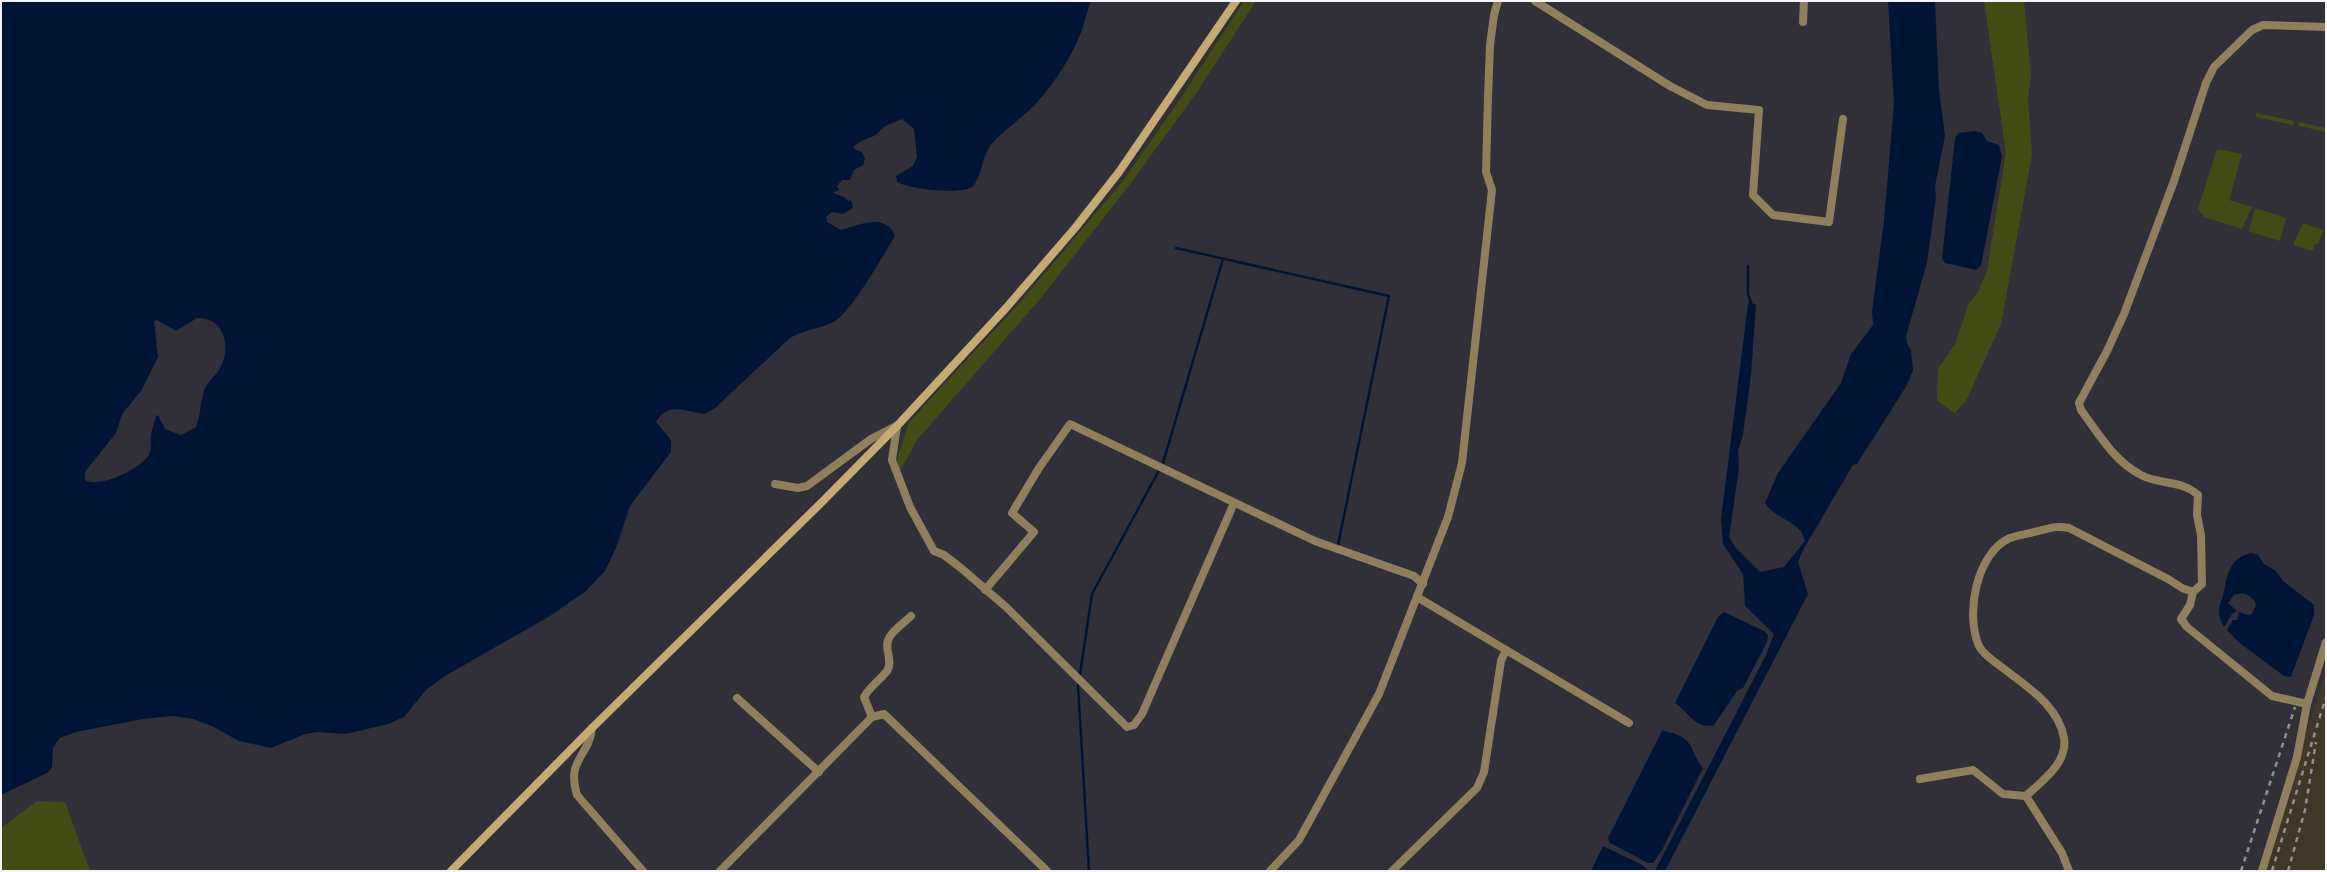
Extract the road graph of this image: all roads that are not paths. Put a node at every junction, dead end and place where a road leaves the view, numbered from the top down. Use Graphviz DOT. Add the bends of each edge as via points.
graph roads {
  1 [pos="1236,1"];
  2 [pos="1498,1"];
  3 [pos="1535,1"];
  4 [pos="1804,1"];
  5 [pos="1803,22"];
  6 [pos="2326,27"];
  7 [pos="1843,119"];
  8 [pos="897,426"];
  9 [pos="775,484"];
  10 [pos="1234,503"];
  11 [pos="1423,584"];
  12 [pos="985,590"];
  13 [pos="2193,592"];
  14 [pos="1417,598"];
  15 [pos="911,616"];
  16 [pos="2326,642"];
  17 [pos="1506,650"];
  18 [pos="737,698"];
  19 [pos="2306,704"];
  20 [pos="872,717"];
  21 [pos="1629,723"];
  22 [pos="592,728"];
  23 [pos="818,772"];
  24 [pos="1920,779"];
  25 [pos="2026,796"];
  26 [pos="1398,869"];
  27 [pos="451,871"];
  28 [pos="643,871"];
  29 [pos="720,871"];
  30 [pos="1047,871"];
  31 [pos="1270,871"];
  32 [pos="2069,871"];
  33 [pos="2262,871"];
  1 -- 8 [label="street" via="1119,172 1075,228 1006,308"];
  2 -- 11 [label="street" via="1494,15 1489,68 1486,172 1492,190 1462,463 1448,517"];
  3 -- 7 [label="street" via="1670,86 1707,105 1759,110 1753,195 1773,215 1829,222"];
  4 -- 5 [label="street"];
  6 -- 13 [label="street" via="2263,25 2252,30 2214,67 2206,83 2174,181 2124,314 2079,403 2081,410 2109,448 2140,475 2156,482 2181,485 2198,495 2202,584"];
  8 -- 9 [label="street" via="871,439 807,486 798,488"];
  8 -- 12 [label="street" via="892,460 900,485 927,539 934,551 944,555"];
  8 -- 22 [label="street"];
  10 -- 11 [label="street" via="1315,541 1414,576"];
  10 -- 12 [label="street" via="1070,424 1012,513 1034,532"];
  10 -- 12 [label="street" via="1142,714 1131,728 1122,725 1006,607"];
  11 -- 14 [label="street"];
  13 -- 19 [label="street" via="2190,605 2182,619 2187,627 2272,696"];
  13 -- 25 [label="street" via="2069,528 2055,525 2010,538 1992,553 1983,566 1975,592 1973,620 1980,647 1991,659 2039,696 2058,721 2064,737 2065,750 2059,763"];
  14 -- 17 [label="street"];
  14 -- 31 [label="street" via="1379,694 1299,840"];
  15 -- 20 [label="street" via="889,637 887,646 890,661 887,671 871,685 864,697"];
  16 -- 19 [label="street"];
  17 -- 21 [label="street"];
  17 -- 26 [label="street" via="1484,772 1477,788"];
  18 -- 23 [label="street"];
  19 -- 33 [label="street" via="2297,757"];
  20 -- 23 [label="street"];
  20 -- 30 [label="street" via="884,714 895,722"];
  22 -- 27 [label="street"];
  22 -- 28 [label="street" via="591,738 575,764 573,782 577,795"];
  23 -- 29 [label="street"];
  24 -- 25 [label="street" via="1972,770 2003,794"];
  25 -- 32 [label="street" via="2062,853"];
}
